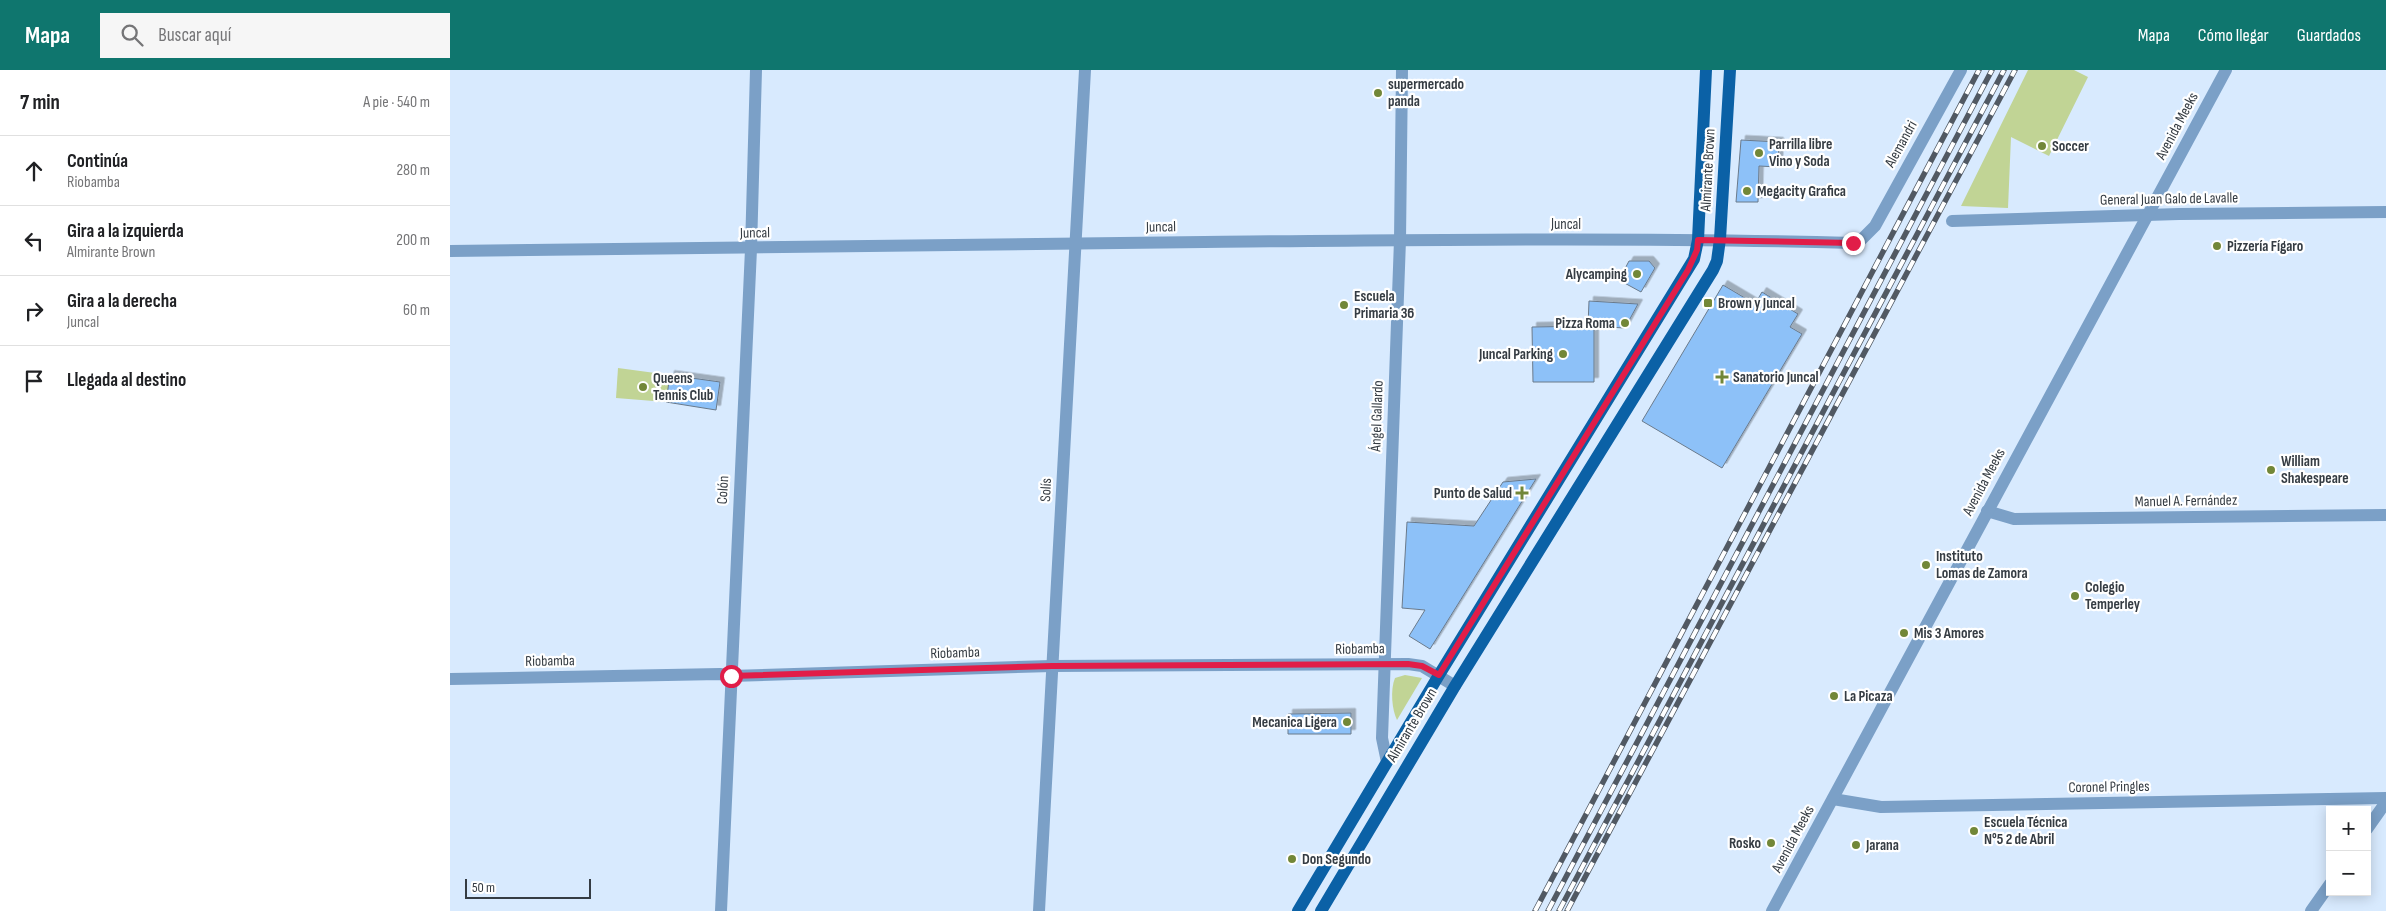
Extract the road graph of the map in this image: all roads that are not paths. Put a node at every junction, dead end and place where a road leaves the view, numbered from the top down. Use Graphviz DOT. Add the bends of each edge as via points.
graph roads {
  1 [pos="756,70"];
  2 [pos="1085,70"];
  3 [pos="1402,70"];
  4 [pos="1706,70"];
  5 [pos="1730,70"];
  6 [pos="1960,70"];
  7 [pos="2226,70"];
  8 [pos="2386,212"];
  9 [pos="2147,216"];
  10 [pos="1952,221"];
  11 [pos="1869,234"];
  12 [pos="1720,239"];
  13 [pos="1400,240"];
  14 [pos="1698,240"];
  15 [pos="1076,244"];
  16 [pos="751,249"];
  17 [pos="450,251"];
  18 [pos="1987,511"];
  19 [pos="2386,515"];
  20 [pos="1384,665"];
  21 [pos="1052,666"];
  22 [pos="1439,675"];
  23 [pos="731,676"];
  24 [pos="450,679"];
  25 [pos="1455,686"];
  26 [pos="1387,762"];
  27 [pos="1833,799"];
  28 [pos="2386,800"];
  29 [pos="2371,823"];
  30 [pos="2326,890"];
  31 [pos="721,911"];
  32 [pos="1040,911"];
  33 [pos="1298,911"];
  34 [pos="1321,911"];
  35 [pos="1772,911"];
  36 [pos="2311,911"];
  1 -- 16 [label="street, Colón"];
  2 -- 15 [label="street, Solís"];
  3 -- 13 [label="street, Ángel Gallardo"];
  4 -- 14 [label="main road, Almirante Brown"];
  5 -- 12 [label="main road, Almirante Brown"];
  6 -- 11 [label="street, Alemandri"];
  7 -- 9 [label="street, Avenida Meeks"];
  8 -- 9 [label="street, General Juan Galo de Lavalle"];
  9 -- 10 [label="street, General Juan Galo de Lavalle"];
  9 -- 18 [label="street, Avenida Meeks"];
  11 -- 12 [label="street, Juncal" via="1853,243"];
  12 -- 14 [label="street, Juncal"];
  12 -- 25 [label="main road, Almirante Brown" via="1713,270"];
  13 -- 14 [label="street, Juncal"];
  13 -- 15 [label="street, Juncal"];
  13 -- 20 [label="street, Ángel Gallardo"];
  14 -- 22 [label="main road, Almirante Brown" via="1688,270"];
  15 -- 16 [label="street, Juncal"];
  15 -- 21 [label="street, Solís"];
  16 -- 17 [label="street, Juncal"];
  16 -- 23 [label="street, Colón"];
  18 -- 19 [label="street, Manuel A. Fernández" via="2014,518"];
  18 -- 27 [label="street, Avenida Meeks"];
  20 -- 21 [label="street, Riobamba"];
  20 -- 22 [label="street, Riobamba" via="1422,666"];
  20 -- 26 [label="street, Ángel Gallardo" via="1382,738"];
  21 -- 23 [label="street, Riobamba"];
  21 -- 32 [label="street, Solís"];
  22 -- 25 [label="street, Riobamba"];
  22 -- 26 [label="main road, Almirante Brown"];
  23 -- 24 [label="street, Riobamba"];
  23 -- 31 [label="street, Colón"];
  25 -- 34 [label="main road, Almirante Brown"];
  26 -- 33 [label="main road, Almirante Brown"];
  27 -- 28 [label="street, Coronel Pringles" via="1882,807"];
  27 -- 35 [label="street, Avenida Meeks"];
  28 -- 29 [label="street"];
  30 -- 36 [label="street"];
}
